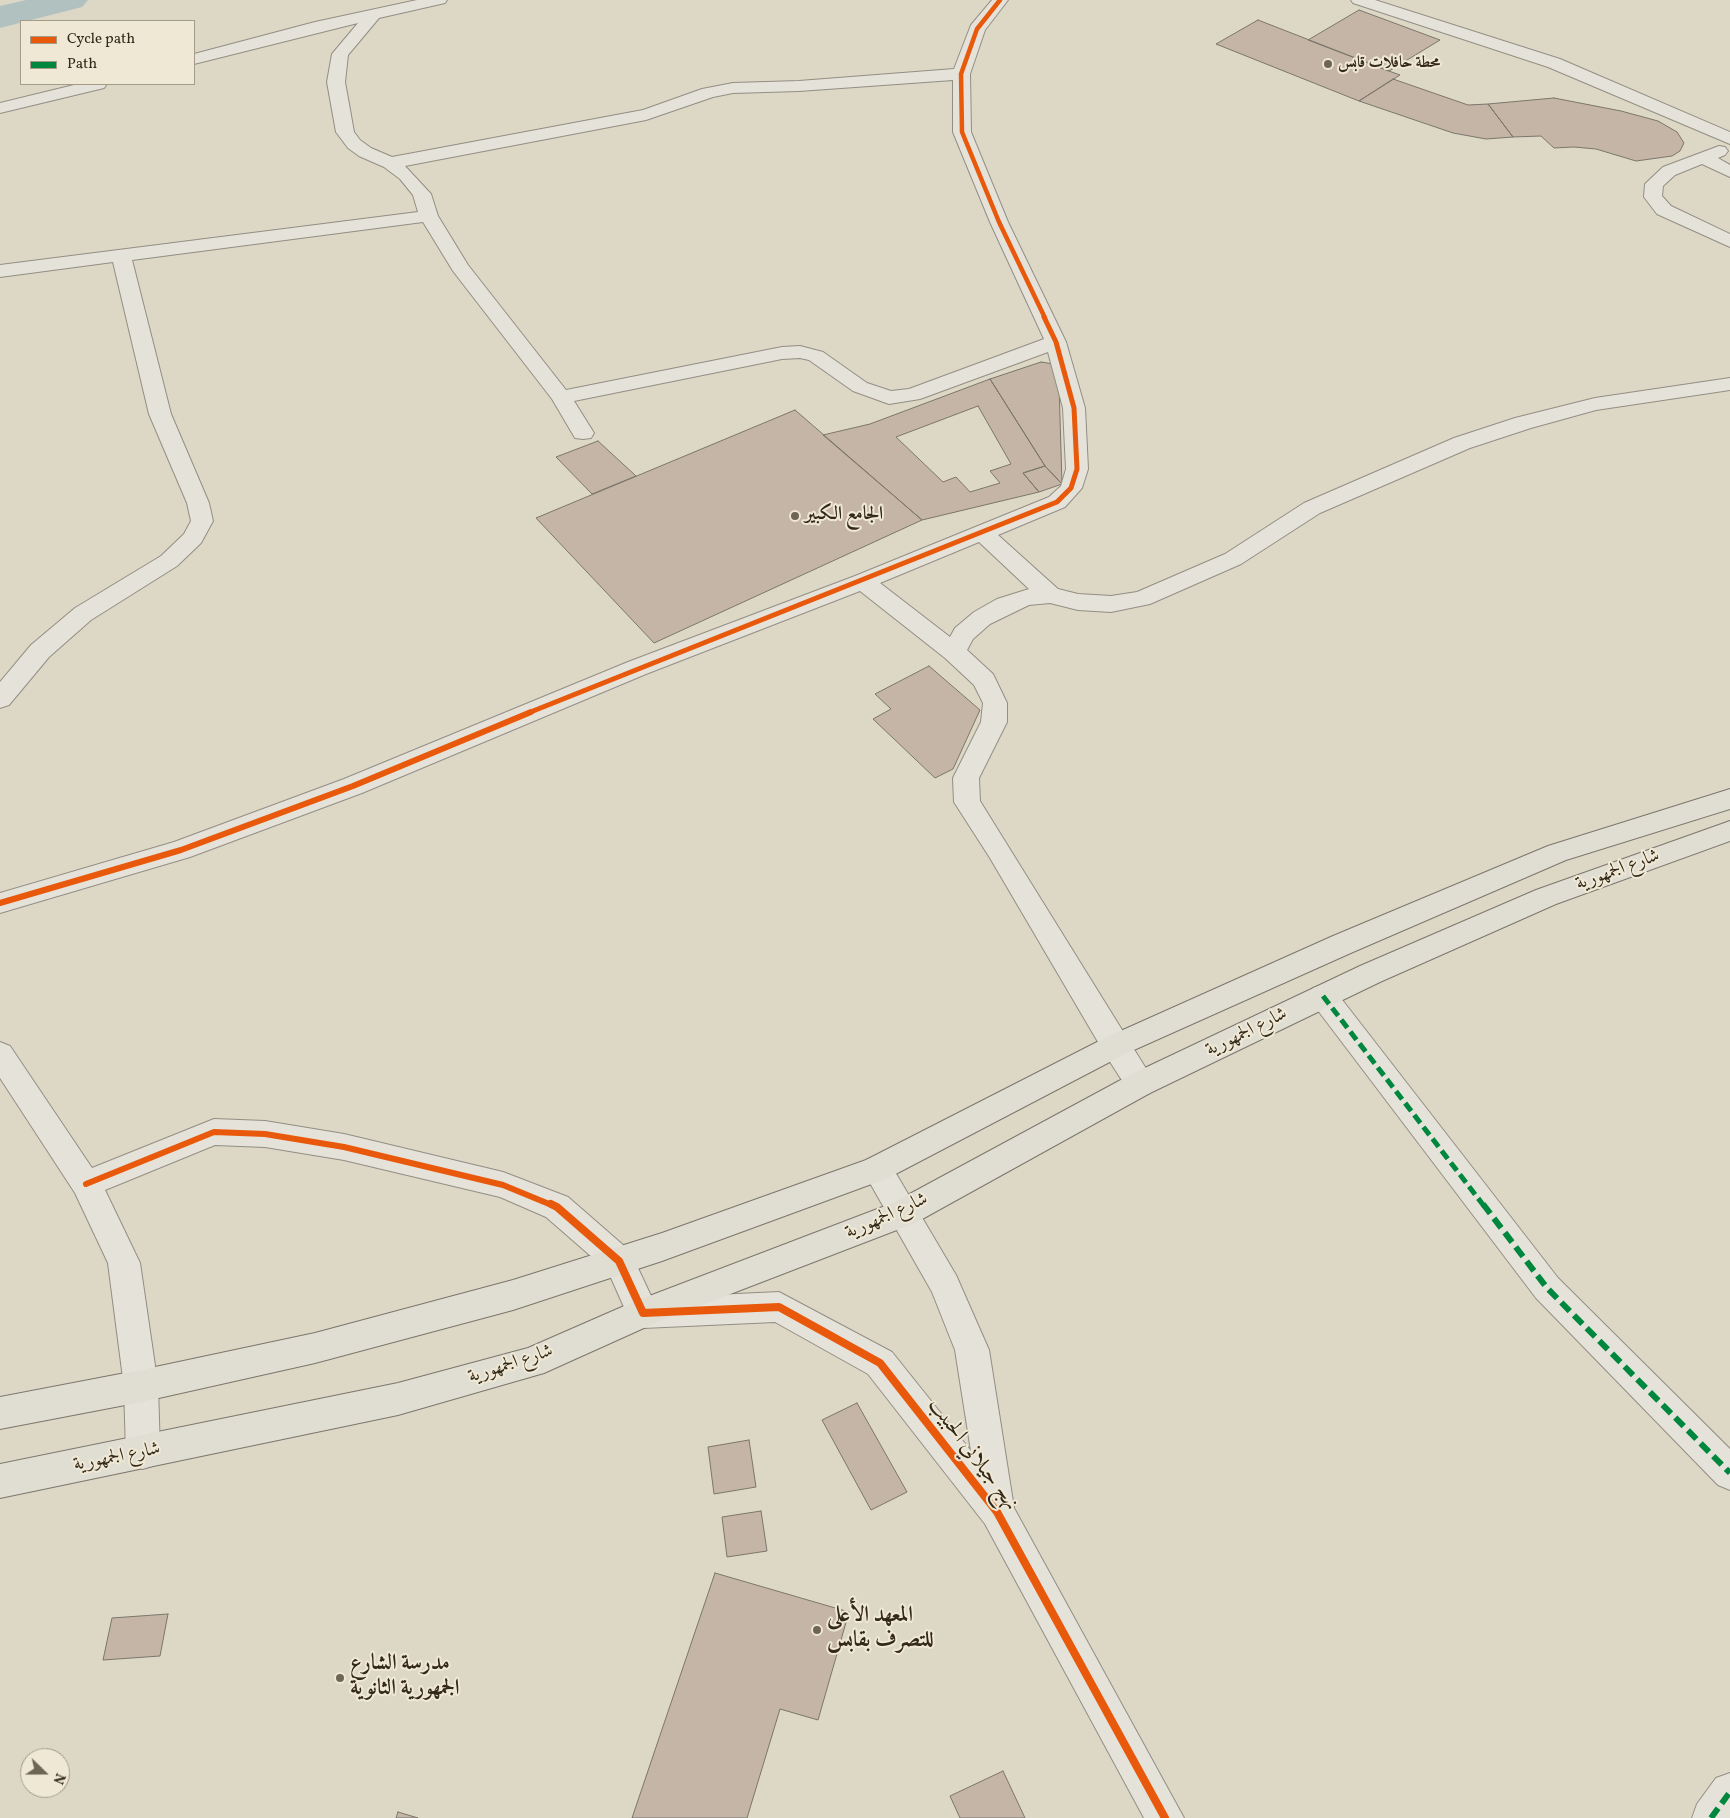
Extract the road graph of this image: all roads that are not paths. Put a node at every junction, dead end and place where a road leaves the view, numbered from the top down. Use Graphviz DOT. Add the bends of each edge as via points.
graph roads {
  1 [pos="439,0"];
  2 [pos="1000,0"];
  3 [pos="1360,0"];
  4 [pos="374,14"];
  5 [pos="195,59"];
  6 [pos="961,74"];
  7 [pos="94,85"];
  8 [pos="0,108"];
  9 [pos="1730,139"];
  10 [pos="1730,148"];
  11 [pos="1703,157"];
  12 [pos="390,163"];
  13 [pos="1730,172"];
  14 [pos="429,216"];
  15 [pos="1730,242"];
  16 [pos="121,256"];
  17 [pos="0,271"];
  18 [pos="1056,342"];
  19 [pos="1730,384"];
  20 [pos="561,397"];
  21 [pos="583,433"];
  22 [pos="982,533"];
  23 [pos="863,581"];
  24 [pos="1050,595"];
  25 [pos="954,652"];
  26 [pos="0,699"];
  27 [pos="1730,799"];
  28 [pos="1730,831"];
  29 [pos="0,903"];
  30 [pos="1323,996"];
  31 [pos="1115,1046"];
  32 [pos="0,1054"];
  33 [pos="1140,1084"];
  34 [pos="877,1169"];
  35 [pos="86,1184"];
  36 [pos="904,1214"];
  37 [pos="619,1261"];
  38 [pos="643,1313"];
  39 [pos="140,1386"];
  40 [pos="0,1413"];
  41 [pos="143,1453"];
  42 [pos="1730,1473"];
  43 [pos="0,1481"];
  44 [pos="997,1512"];
  45 [pos="1730,1792"];
  46 [pos="1165,1818"];
  47 [pos="1711,1818"];
  1 -- 4 [label="street"];
  2 -- 6 [label="street" via="977,29"];
  3 -- 9 [label="street" via="1554,64"];
  4 -- 5 [label="street"];
  4 -- 12 [label="street" via="340,54 336,82 345,132 365,152"];
  6 -- 12 [label="street" via="733,88 708,93 646,115"];
  6 -- 18 [label="street" via="962,132 999,222"];
  7 -- 8 [label="street"];
  10 -- 11 [label="street"];
  11 -- 13 [label="street"];
  11 -- 15 [label="street" via="1669,171 1654,184 1653,197 1664,210"];
  12 -- 14 [label="street" via="406,175 422,194"];
  14 -- 16 [label="street"];
  14 -- 20 [label="street" via="460,267"];
  16 -- 17 [label="street"];
  16 -- 26 [label="street" via="160,414 198,503 202,521 193,538 169,561 83,614 40,651"];
  18 -- 20 [label="street" via="913,395 889,398 860,388 816,356 800,352 782,352"];
  18 -- 22 [label="street" via="1074,408 1076,469 1071,488 1057,502"];
  19 -- 24 [label="street" via="1595,404 1462,443 1312,508 1233,559 1142,600 1111,604 1078,602"];
  20 -- 21 [label="street"];
  22 -- 23 [label="street"];
  22 -- 24 [label="street"];
  23 -- 25 [label="street"];
  23 -- 29 [label="street" via="637,668 353,786 180,850"];
  24 -- 25 [label="street" via="1005,605 982,618 964,634"];
  25 -- 31 [label="street" via="984,680 995,703 994,722 966,778 967,802 1000,851"];
  27 -- 31 [label="main road, شارع الجمهورية" via="1557,853"];
  28 -- 30 [label="main road, شارع الجمهورية" via="1546,897"];
  30 -- 33 [label="main road, شارع الجمهورية"];
  30 -- 42 [label="street" via="1547,1288"];
  31 -- 33 [label="street"];
  31 -- 34 [label="main road, شارع الجمهورية"];
  32 -- 35 [label="street"];
  33 -- 36 [label="main road, شارع الجمهورية"];
  34 -- 36 [label="street, نهج جيلاني الحبيب"];
  34 -- 37 [label="main road, شارع الجمهورية"];
  35 -- 37 [label="street" via="214,1132 265,1134 344,1147 503,1185 557,1208"];
  35 -- 39 [label="street" via="124,1263"];
  36 -- 38 [label="main road, شارع الجمهورية"];
  36 -- 44 [label="street, نهج جيلاني الحبيب" via="945,1285 972,1350"];
  37 -- 38 [label="street"];
  37 -- 39 [label="main road, شارع الجمهورية" via="512,1295 315,1348"];
  38 -- 41 [label="main road, شارع الجمهورية" via="532,1362 398,1399"];
  38 -- 44 [label="street, نهج جيلاني الحبيب" via="779,1307 880,1363"];
  39 -- 40 [label="main road, شارع الجمهورية"];
  39 -- 41 [label="street"];
  41 -- 43 [label="main road, شارع الجمهورية"];
  44 -- 46 [label="street, نهج جيلاني الحبيب"];
  45 -- 47 [label="street"];
}
